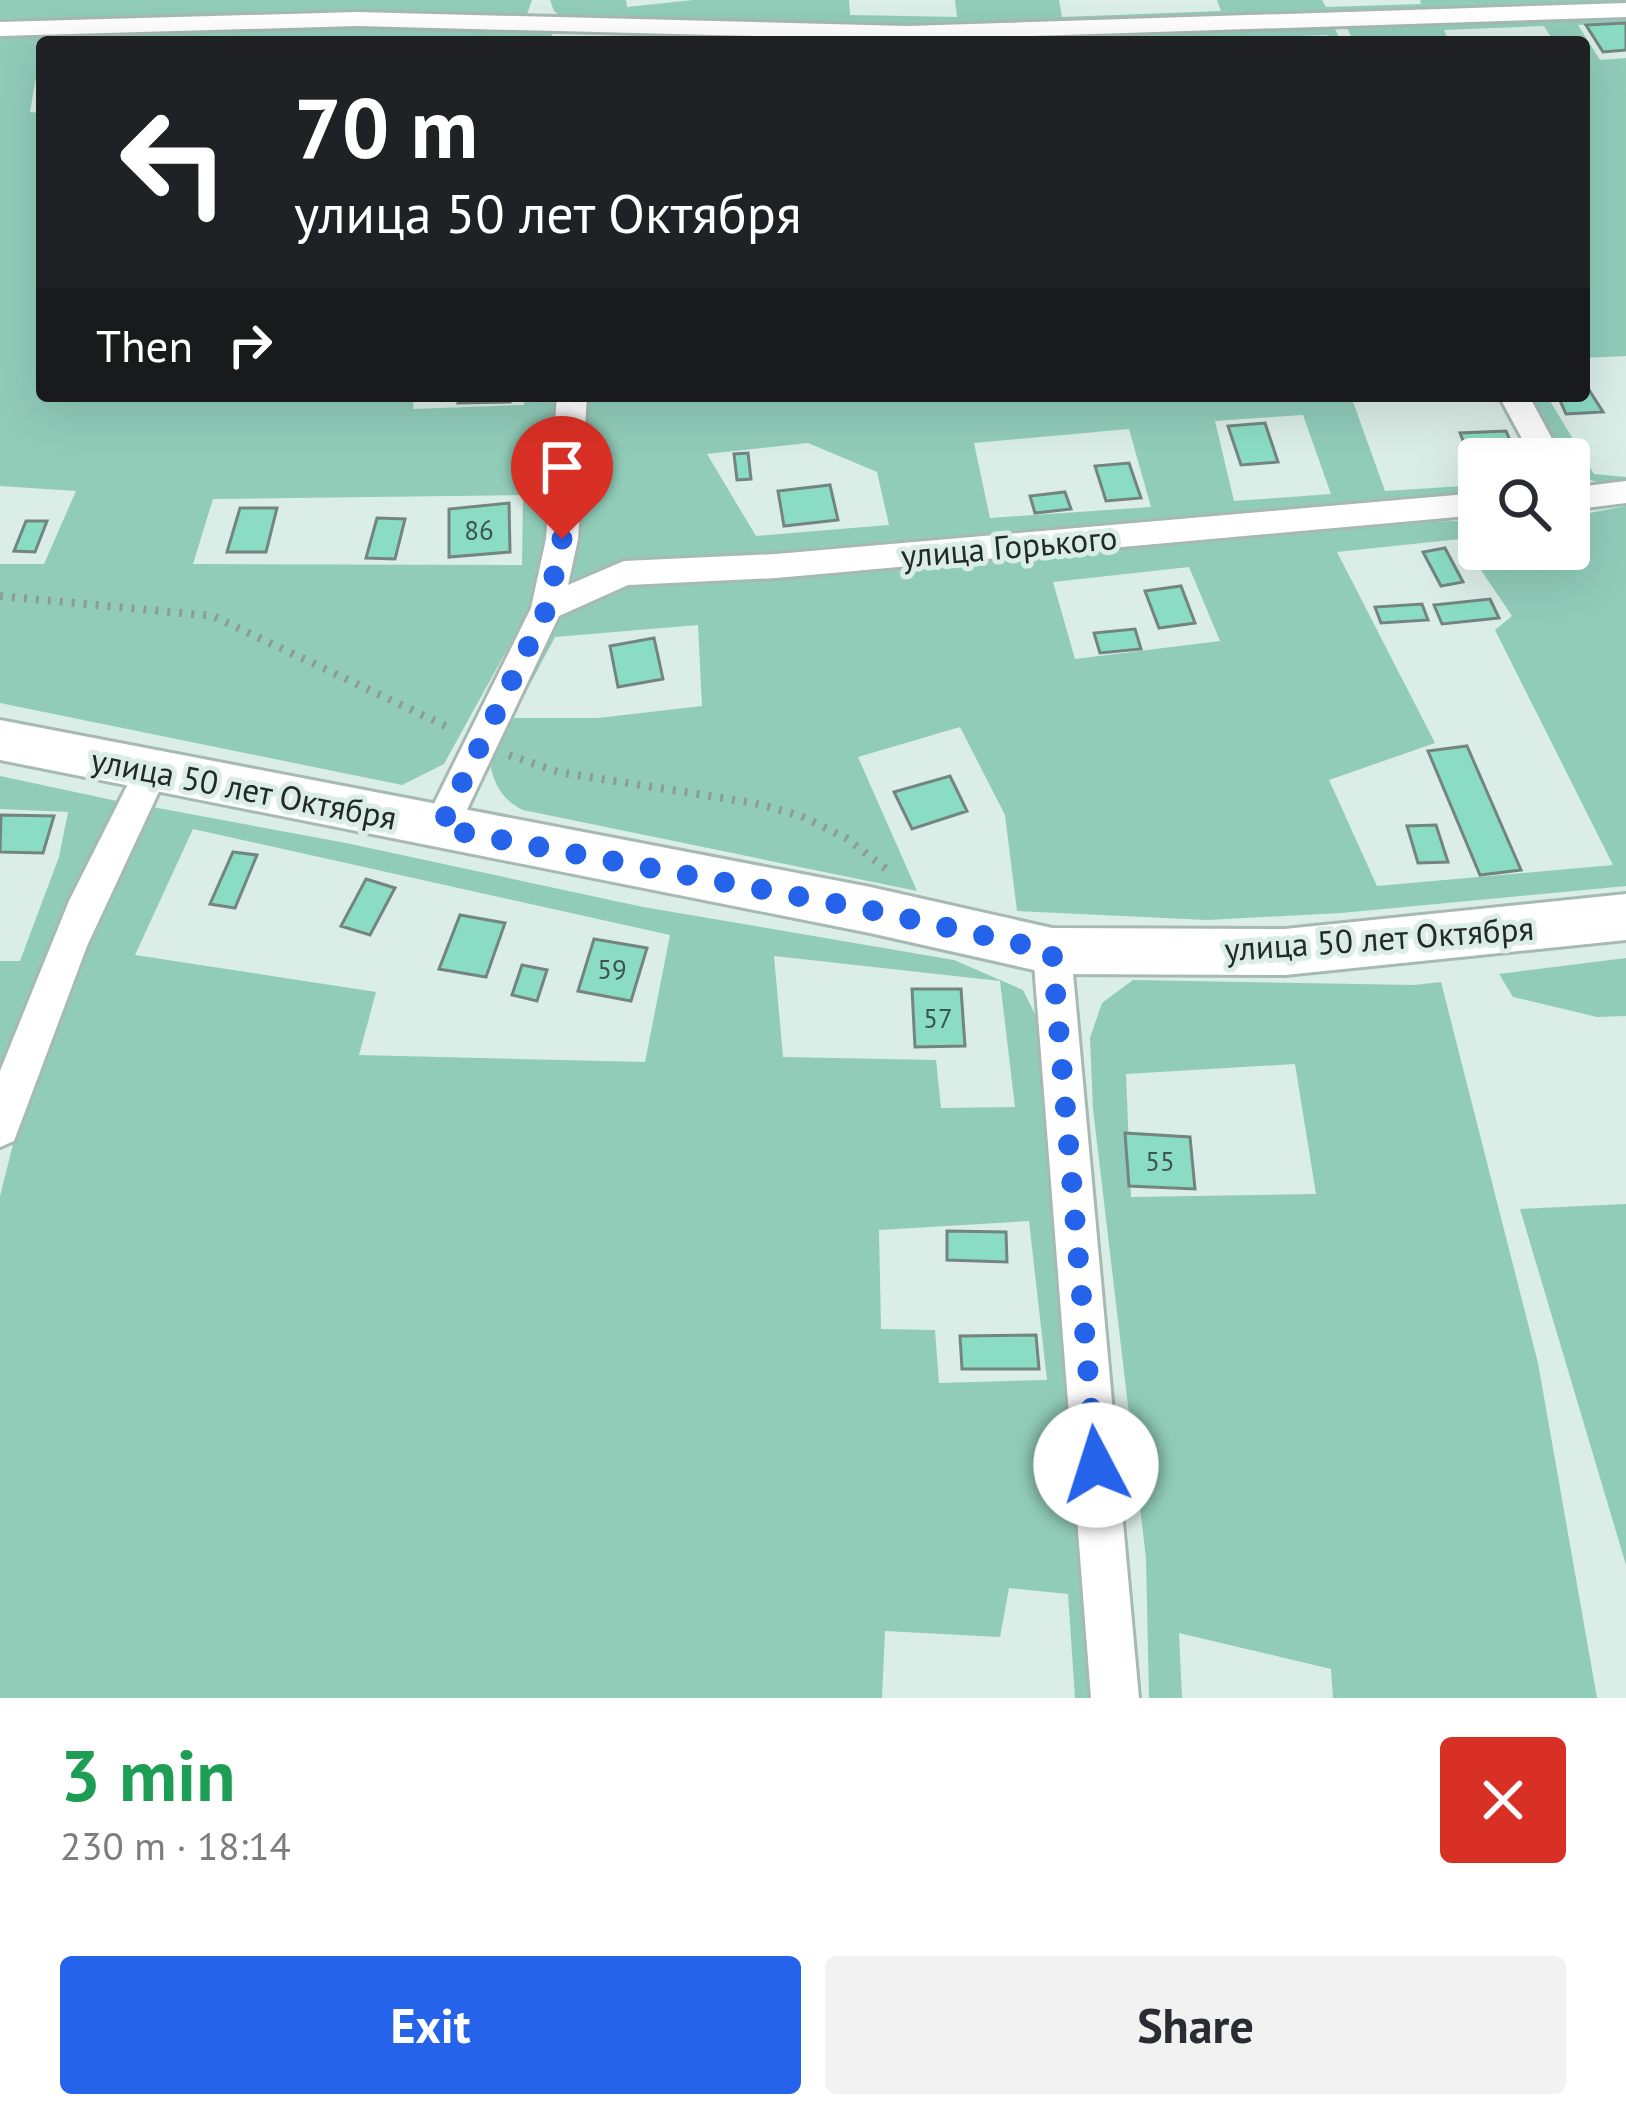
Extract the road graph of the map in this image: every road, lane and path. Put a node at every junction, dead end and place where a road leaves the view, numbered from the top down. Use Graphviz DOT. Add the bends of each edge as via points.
graph roads {
  1 [pos="1626,10"];
  2 [pos="537,11"];
  3 [pos="1337,18"];
  4 [pos="0,29"];
  5 [pos="569,35"];
  6 [pos="1346,36"];
  7 [pos="572,402"];
  8 [pos="1517,402"];
  9 [pos="1537,438"];
  10 [pos="1626,492"];
  11 [pos="1590,495"];
  12 [pos="1458,506"];
  13 [pos="547,608"];
  14 [pos="0,740"];
  15 [pos="152,770"];
  16 [pos="440,828"];
  17 [pos="1626,917"];
  18 [pos="1052,951"];
  19 [pos="0,1128"];
  20 [pos="1115,1698"];
  1 -- 3 [label="street"];
  2 -- 4 [label="street"];
  2 -- 5 [label="street"];
  3 -- 5 [label="street"];
  3 -- 6 [label="street"];
  7 -- 13 [label="street" via="562,539"];
  8 -- 9 [label="street"];
  10 -- 11 [label="street"];
  12 -- 13 [label="street, улица Горького" via="624,573"];
  13 -- 16 [label="street"];
  14 -- 15 [label="main road, улица 50 лет Октября"];
  15 -- 16 [label="main road, улица 50 лет Октября"];
  15 -- 19 [label="street" via="109,851"];
  16 -- 18 [label="main road, улица 50 лет Октября"];
  17 -- 18 [label="main road, улица 50 лет Октября" via="1285,952"];
  18 -- 20 [label="street"];
}
